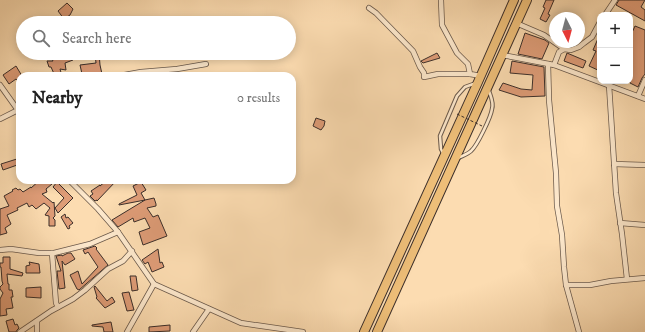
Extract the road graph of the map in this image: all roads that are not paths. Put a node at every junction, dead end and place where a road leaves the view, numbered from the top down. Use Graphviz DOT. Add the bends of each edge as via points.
graph roads {
  1 [pos="441,0"];
  2 [pos="514,0"];
  3 [pos="527,0"];
  4 [pos="615,0"];
  5 [pos="369,8"];
  6 [pos="607,12"];
  7 [pos="516,23"];
  8 [pos="597,27"];
  9 [pos="564,49"];
  10 [pos="502,55"];
  11 [pos="206,64"];
  12 [pos="548,64"];
  13 [pos="554,65"];
  14 [pos="141,72"];
  15 [pos="470,74"];
  16 [pos="480,79"];
  17 [pos="645,80"];
  18 [pos="0,85"];
  19 [pos="609,85"];
  20 [pos="488,86"];
  21 [pos="638,96"];
  22 [pos="645,99"];
  23 [pos="16,106"];
  24 [pos="16,111"];
  25 [pos="0,119"];
  26 [pos="444,157"];
  27 [pos="456,160"];
  28 [pos="614,164"];
  29 [pos="645,165"];
  30 [pos="74,184"];
  31 [pos="620,223"];
  32 [pos="645,225"];
  33 [pos="118,232"];
  34 [pos="0,250"];
  35 [pos="132,251"];
  36 [pos="52,253"];
  37 [pos="645,278"];
  38 [pos="627,280"];
  39 [pos="154,284"];
  40 [pos="566,285"];
  41 [pos="58,308"];
  42 [pos="209,309"];
  43 [pos="37,321"];
  44 [pos="20,332"];
  45 [pos="37,332"];
  46 [pos="127,332"];
  47 [pos="193,332"];
  48 [pos="304,332"];
  49 [pos="364,332"];
  50 [pos="378,332"];
  51 [pos="579,332"];
  1 -- 15 [label="street" via="442,25 457,53 468,64"];
  2 -- 16 [label="highway"];
  3 -- 7 [label="highway"];
  4 -- 6 [label="street"];
  5 -- 15 [label="street" via="413,51 424,77 438,74"];
  7 -- 9 [label="street" via="544,35"];
  7 -- 10 [label="highway"];
  8 -- 9 [label="street" via="592,37 579,47 572,50"];
  9 -- 13 [label="street" via="559,52"];
  10 -- 12 [label="street"];
  10 -- 20 [label="highway"];
  11 -- 14 [label="street"];
  12 -- 13 [label="street"];
  12 -- 40 [label="street" via="557,206"];
  13 -- 19 [label="street"];
  15 -- 16 [label="street"];
  16 -- 26 [label="highway"];
  16 -- 26 [label="lane" via="465,87 457,96 440,136"];
  17 -- 21 [label="street"];
  18 -- 23 [label="street"];
  19 -- 21 [label="street"];
  19 -- 28 [label="street"];
  20 -- 27 [label="highway"];
  20 -- 27 [label="lane" via="492,109 482,133 472,150"];
  21 -- 22 [label="street"];
  24 -- 25 [label="street"];
  26 -- 49 [label="highway"];
  27 -- 50 [label="highway"];
  28 -- 29 [label="street"];
  28 -- 31 [label="street"];
  30 -- 33 [label="street"];
  31 -- 32 [label="street"];
  31 -- 38 [label="street"];
  33 -- 35 [label="street"];
  33 -- 36 [label="street" via="90,244"];
  34 -- 36 [label="street"];
  35 -- 39 [label="street"];
  35 -- 41 [label="street" via="123,261 108,269 85,290"];
  36 -- 41 [label="street"];
  37 -- 38 [label="street"];
  38 -- 40 [label="street"];
  39 -- 42 [label="street"];
  39 -- 46 [label="street"];
  40 -- 51 [label="street"];
  41 -- 43 [label="street"];
  42 -- 47 [label="street"];
  42 -- 48 [label="street" via="241,323"];
  43 -- 44 [label="street"];
  43 -- 45 [label="street"];
}
